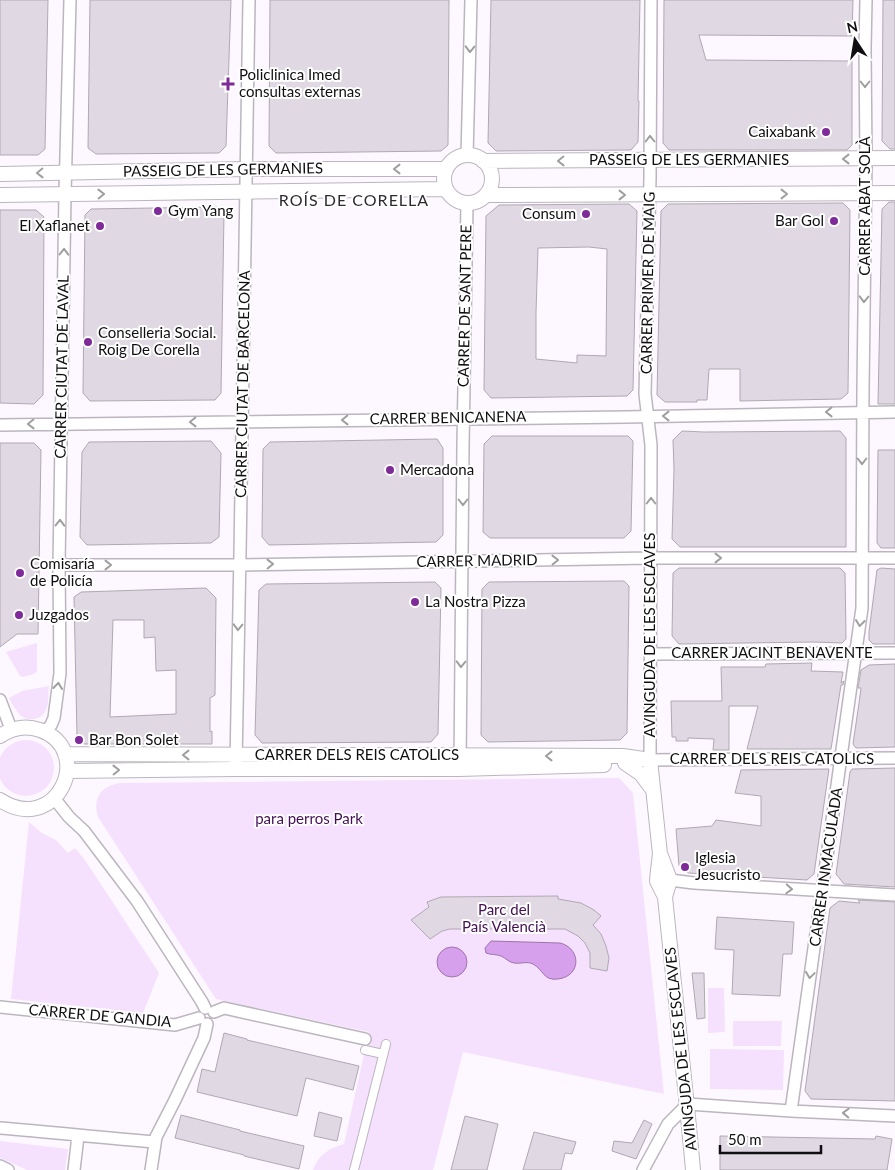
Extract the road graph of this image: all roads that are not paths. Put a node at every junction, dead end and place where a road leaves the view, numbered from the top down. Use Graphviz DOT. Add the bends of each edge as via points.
graph roads {
  1 [pos="70,0"];
  2 [pos="249,0"];
  3 [pos="471,0"];
  4 [pos="651,0"];
  5 [pos="866,0"];
  6 [pos="467,156"];
  7 [pos="895,158"];
  8 [pos="866,159"];
  9 [pos="650,160"];
  10 [pos="483,161"];
  11 [pos="246,169"];
  12 [pos="446,169"];
  13 [pos="66,172"];
  14 [pos="0,174"];
  15 [pos="446,189"];
  16 [pos="246,191"];
  17 [pos="895,193"];
  18 [pos="64,194"];
  19 [pos="865,194"];
  20 [pos="0,195"];
  21 [pos="486,195"];
  22 [pos="650,195"];
  23 [pos="467,203"];
  24 [pos="863,412"];
  25 [pos="895,412"];
  26 [pos="648,416"];
  27 [pos="464,418"];
  28 [pos="242,421"];
  29 [pos="61,423"];
  30 [pos="0,424"];
  31 [pos="650,558"];
  32 [pos="862,558"];
  33 [pos="895,558"];
  34 [pos="462,561"];
  35 [pos="59,565"];
  36 [pos="240,565"];
  37 [pos="856,653"];
  38 [pos="895,653"];
  39 [pos="650,654"];
  40 [pos="0,700"];
  41 [pos="46,732"];
  42 [pos="6,733"];
  43 [pos="65,754"];
  44 [pos="895,758"];
  45 [pos="841,759"];
  46 [pos="650,760"];
  47 [pos="235,762"];
  48 [pos="460,762"];
  49 [pos="625,763"];
  50 [pos="67,770"];
  51 [pos="653,790"];
  52 [pos="54,798"];
  53 [pos="0,800"];
  54 [pos="660,854"];
  55 [pos="658,870"];
  56 [pos="670,880"];
  57 [pos="822,891"];
  58 [pos="895,895"];
  59 [pos="665,898"];
  60 [pos="0,1007"];
  61 [pos="206,1016"];
  62 [pos="365,1044"];
  63 [pos="386,1044"];
  64 [pos="383,1054"];
  65 [pos="688,1104"];
  66 [pos="791,1111"];
  67 [pos="895,1116"];
  68 [pos="0,1128"];
  69 [pos="78,1136"];
  70 [pos="155,1142"];
  71 [pos="0,1166"];
  72 [pos="8,1170"];
  73 [pos="74,1170"];
  74 [pos="151,1170"];
  75 [pos="354,1170"];
  76 [pos="643,1170"];
  77 [pos="693,1170"];
  1 -- 13 [label="street, CARRER CIUTAT DE LAVAL"];
  2 -- 11 [label="street, CARRER CIUTAT DE BARCELONA"];
  3 -- 6 [label="street, one-way"];
  9 -- 4 [label="street, CARRER PRIMER DE MAIG, one-way"];
  5 -- 8 [label="street, CARRER ABAT SOLÀ, one-way"];
  6 -- 10 [label="street"];
  6 -- 12 [label="street" via="457,158"];
  7 -- 8 [label="street, PASSEIG DE LES GERMANIES"];
  8 -- 9 [label="street, PASSEIG DE LES GERMANIES, one-way"];
  8 -- 19 [label="street, CARRER ABAT SOLÀ"];
  9 -- 10 [label="street, PASSEIG DE LES GERMANIES, one-way"];
  9 -- 22 [label="street, CARRER PRIMER DE MAIG"];
  10 -- 21 [label="street" via="492,178"];
  12 -- 11 [label="street, PASSEIG DE LES GERMANIES, one-way"];
  11 -- 13 [label="street, PASSEIG DE LES GERMANIES"];
  11 -- 16 [label="street, CARRER CIUTAT DE BARCELONA"];
  12 -- 15 [label="street"];
  13 -- 14 [label="street, PASSEIG DE LES GERMANIES, one-way"];
  13 -- 18 [label="street, CARRER CIUTAT DE LAVAL"];
  15 -- 16 [label="street, PASSEIG DE LES GERMANIES"];
  15 -- 23 [label="street" via="452,198"];
  18 -- 16 [label="street, PASSEIG DE LES GERMANIES, one-way"];
  16 -- 28 [label="street, CARRER CIUTAT DE BARCELONA"];
  17 -- 19 [label="street"];
  18 -- 20 [label="street, PASSEIG DE LES GERMANIES"];
  29 -- 18 [label="street, CARRER CIUTAT DE LAVAL, one-way"];
  22 -- 19 [label="street, one-way"];
  19 -- 24 [label="street, CARRER ABAT SOLÀ, one-way"];
  21 -- 22 [label="street, one-way"];
  21 -- 23 [label="street"];
  22 -- 26 [label="street, CARRER PRIMER DE MAIG" via="645,394"];
  23 -- 27 [label="street, CARRER DE SANT PERE"];
  24 -- 25 [label="street, CARRER BENICANENA"];
  24 -- 26 [label="street, CARRER BENICANENA, one-way"];
  24 -- 32 [label="street, CARRER INMACULADA, one-way"];
  26 -- 27 [label="street, CARRER BENICANENA"];
  31 -- 26 [label="street, AVINGUDA DE LES ESCLAVES, one-way" via="651,445"];
  27 -- 28 [label="street, CARRER BENICANENA, one-way"];
  27 -- 34 [label="street, CARRER DE SANT PERE, one-way"];
  28 -- 29 [label="street, CARRER BENICANENA, one-way"];
  28 -- 36 [label="street, CARRER CIUTAT DE BARCELONA"];
  29 -- 30 [label="street, CARRER BENICANENA, one-way"];
  35 -- 29 [label="street, CARRER CIUTAT DE LAVAL, one-way"];
  31 -- 32 [label="street, CARRER MADRID, one-way"];
  34 -- 31 [label="street, CARRER MADRID, one-way"];
  31 -- 39 [label="street, AVINGUDA DE LES ESCLAVES"];
  32 -- 33 [label="street, CARRER MADRID"];
  32 -- 37 [label="street, CARRER INMACULADA, one-way" via="862,608"];
  36 -- 34 [label="street, CARRER MADRID, one-way"];
  34 -- 48 [label="street, CARRER DE SANT PERE, one-way"];
  35 -- 36 [label="street, CARRER MADRID, one-way"];
  41 -- 35 [label="street, CARRER CIUTAT DE LAVAL, one-way" via="54,718 60,673"];
  36 -- 47 [label="street, CARRER CIUTAT DE BARCELONA, one-way"];
  37 -- 38 [label="street, CARRER JACINT BENAVENTE"];
  37 -- 39 [label="street, CARRER JACINT BENAVENTE"];
  37 -- 45 [label="street, CARRER INMACULADA"];
  39 -- 46 [label="street, AVINGUDA DE LES ESCLAVES"];
  40 -- 42 [label="street"];
  41 -- 42 [label="street" via="23,727"];
  41 -- 43 [label="street"];
  47 -- 43 [label="street, CARRER DELS REIS CATOLICS, one-way"];
  43 -- 50 [label="street"];
  44 -- 45 [label="street, CARRER DELS REIS CATOLICS"];
  45 -- 46 [label="street, CARRER DELS REIS CATOLICS"];
  45 -- 57 [label="street, CARRER INMACULADA"];
  46 -- 48 [label="street, CARRER DELS REIS CATOLICS, one-way" via="623,756"];
  46 -- 49 [label="street, CARRER DELS REIS CATOLICS"];
  46 -- 51 [label="street, AVINGUDA DE LES ESCLAVES"];
  47 -- 48 [label="street, CARRER DELS REIS CATOLICS"];
  50 -- 47 [label="street, CARRER DELS REIS CATOLICS, one-way"];
  48 -- 49 [label="street, CARRER DELS REIS CATOLICS" via="569,766"];
  49 -- 51 [label="street" via="641,774"];
  50 -- 52 [label="street"];
  51 -- 54 [label="street, AVINGUDA DE LES ESCLAVES"];
  52 -- 53 [label="street" via="32,809 9,806"];
  52 -- 61 [label="street" via="84,831 137,901 199,997"];
  54 -- 55 [label="street, AVINGUDA DE LES ESCLAVES"];
  54 -- 56 [label="street, AVINGUDA DE LES ESCLAVES"];
  55 -- 56 [label="street" via="662,879"];
  55 -- 59 [label="street, AVINGUDA DE LES ESCLAVES" via="657,881"];
  56 -- 57 [label="street, one-way"];
  56 -- 59 [label="street, AVINGUDA DE LES ESCLAVES"];
  57 -- 58 [label="street"];
  57 -- 66 [label="street, CARRER INMACULADA, one-way"];
  59 -- 65 [label="street, AVINGUDA DE LES ESCLAVES"];
  60 -- 61 [label="street, CARRER DE GANDIA" via="175,1024"];
  61 -- 62 [label="street, CARRER DE GANDIA" via="224,1008"];
  61 -- 70 [label="street" via="204,1038"];
  62 -- 64 [label="street"];
  63 -- 64 [label="street"];
  64 -- 75 [label="street"];
  65 -- 66 [label="street"];
  65 -- 76 [label="street" via="668,1124"];
  65 -- 77 [label="street, AVINGUDA DE LES ESCLAVES"];
  67 -- 66 [label="street, one-way"];
  68 -- 69 [label="street"];
  69 -- 70 [label="street"];
  69 -- 73 [label="street"];
  70 -- 74 [label="street"];
  71 -- 72 [label="street"];
}
